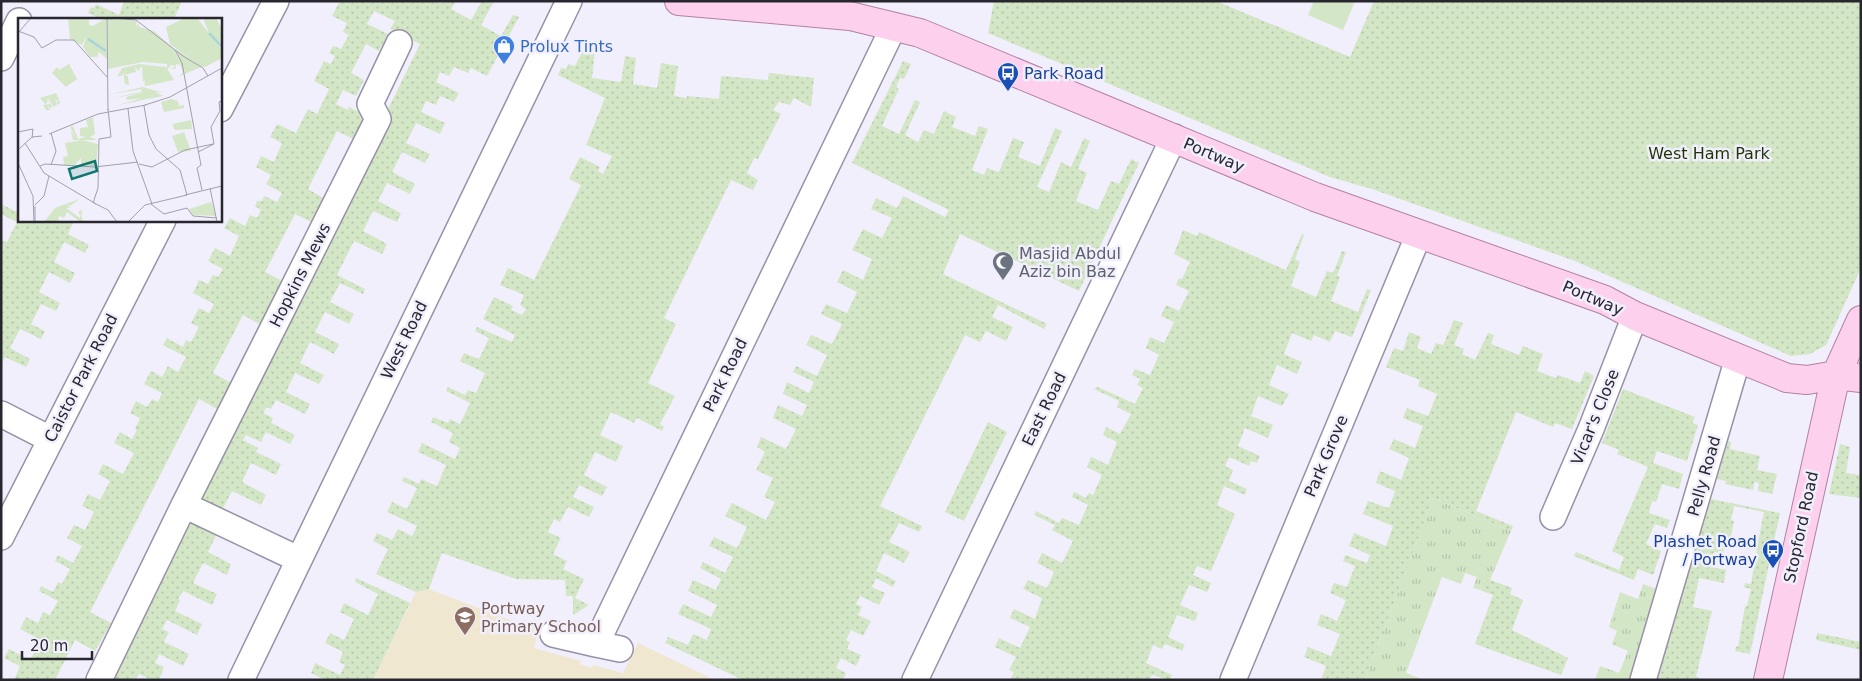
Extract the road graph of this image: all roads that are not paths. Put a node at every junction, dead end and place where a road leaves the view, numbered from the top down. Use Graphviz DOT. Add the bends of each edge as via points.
graph roads {
  1 [pos="28,1"];
  2 [pos="276,1"];
  3 [pos="569,1"];
  4 [pos="679,1"];
  5 [pos="20,18"];
  6 [pos="18,22"];
  7 [pos="894,26"];
  8 [pos="399,43"];
  9 [pos="1,58"];
  10 [pos="221,107"];
  11 [pos="1174,137"];
  12 [pos="162,221"];
  13 [pos="1419,234"];
  14 [pos="1635,316"];
  15 [pos="1861,320"];
  16 [pos="1738,358"];
  17 [pos="1848,377"];
  18 [pos="1,414"];
  19 [pos="50,439"];
  20 [pos="184,505"];
  21 [pos="1553,517"];
  22 [pos="1,537"];
  23 [pos="298,559"];
  24 [pos="553,634"];
  25 [pos="99,680"];
  26 [pos="241,680"];
  27 [pos="915,680"];
  28 [pos="1233,680"];
  29 [pos="1643,680"];
  30 [pos="1768,680"];
  1 -- 5 [label="street"];
  2 -- 10 [label="street"];
  3 -- 23 [label="street, West Road"];
  4 -- 7 [label="main road, Portway" via="850,16"];
  6 -- 9 [label="street"];
  7 -- 11 [label="main road, Portway" via="920,33"];
  7 -- 24 [label="street, Park Road" via="608,646"];
  8 -- 20 [label="street, Hopkins Mews" via="370,104 378,119"];
  11 -- 13 [label="main road, Portway" via="1315,197"];
  11 -- 27 [label="street, East Road"];
  12 -- 19 [label="street, Caistor Park Road"];
  13 -- 14 [label="main road, Portway" via="1605,300"];
  13 -- 28 [label="street, Park Grove"];
  14 -- 16 [label="main road, Portway"];
  14 -- 21 [label="street, Vicar's Close"];
  15 -- 17 [label="main road, Stopford Road"];
  16 -- 17 [label="main road, Portway" via="1787,378"];
  16 -- 29 [label="street, Pelly Road"];
  17 -- 30 [label="main road, Stopford Road"];
  18 -- 19 [label="street"];
  19 -- 22 [label="street, Caistor Park Road"];
  20 -- 23 [label="street"];
  20 -- 25 [label="street, Hopkins Mews"];
  23 -- 26 [label="street, West Road"];
}
